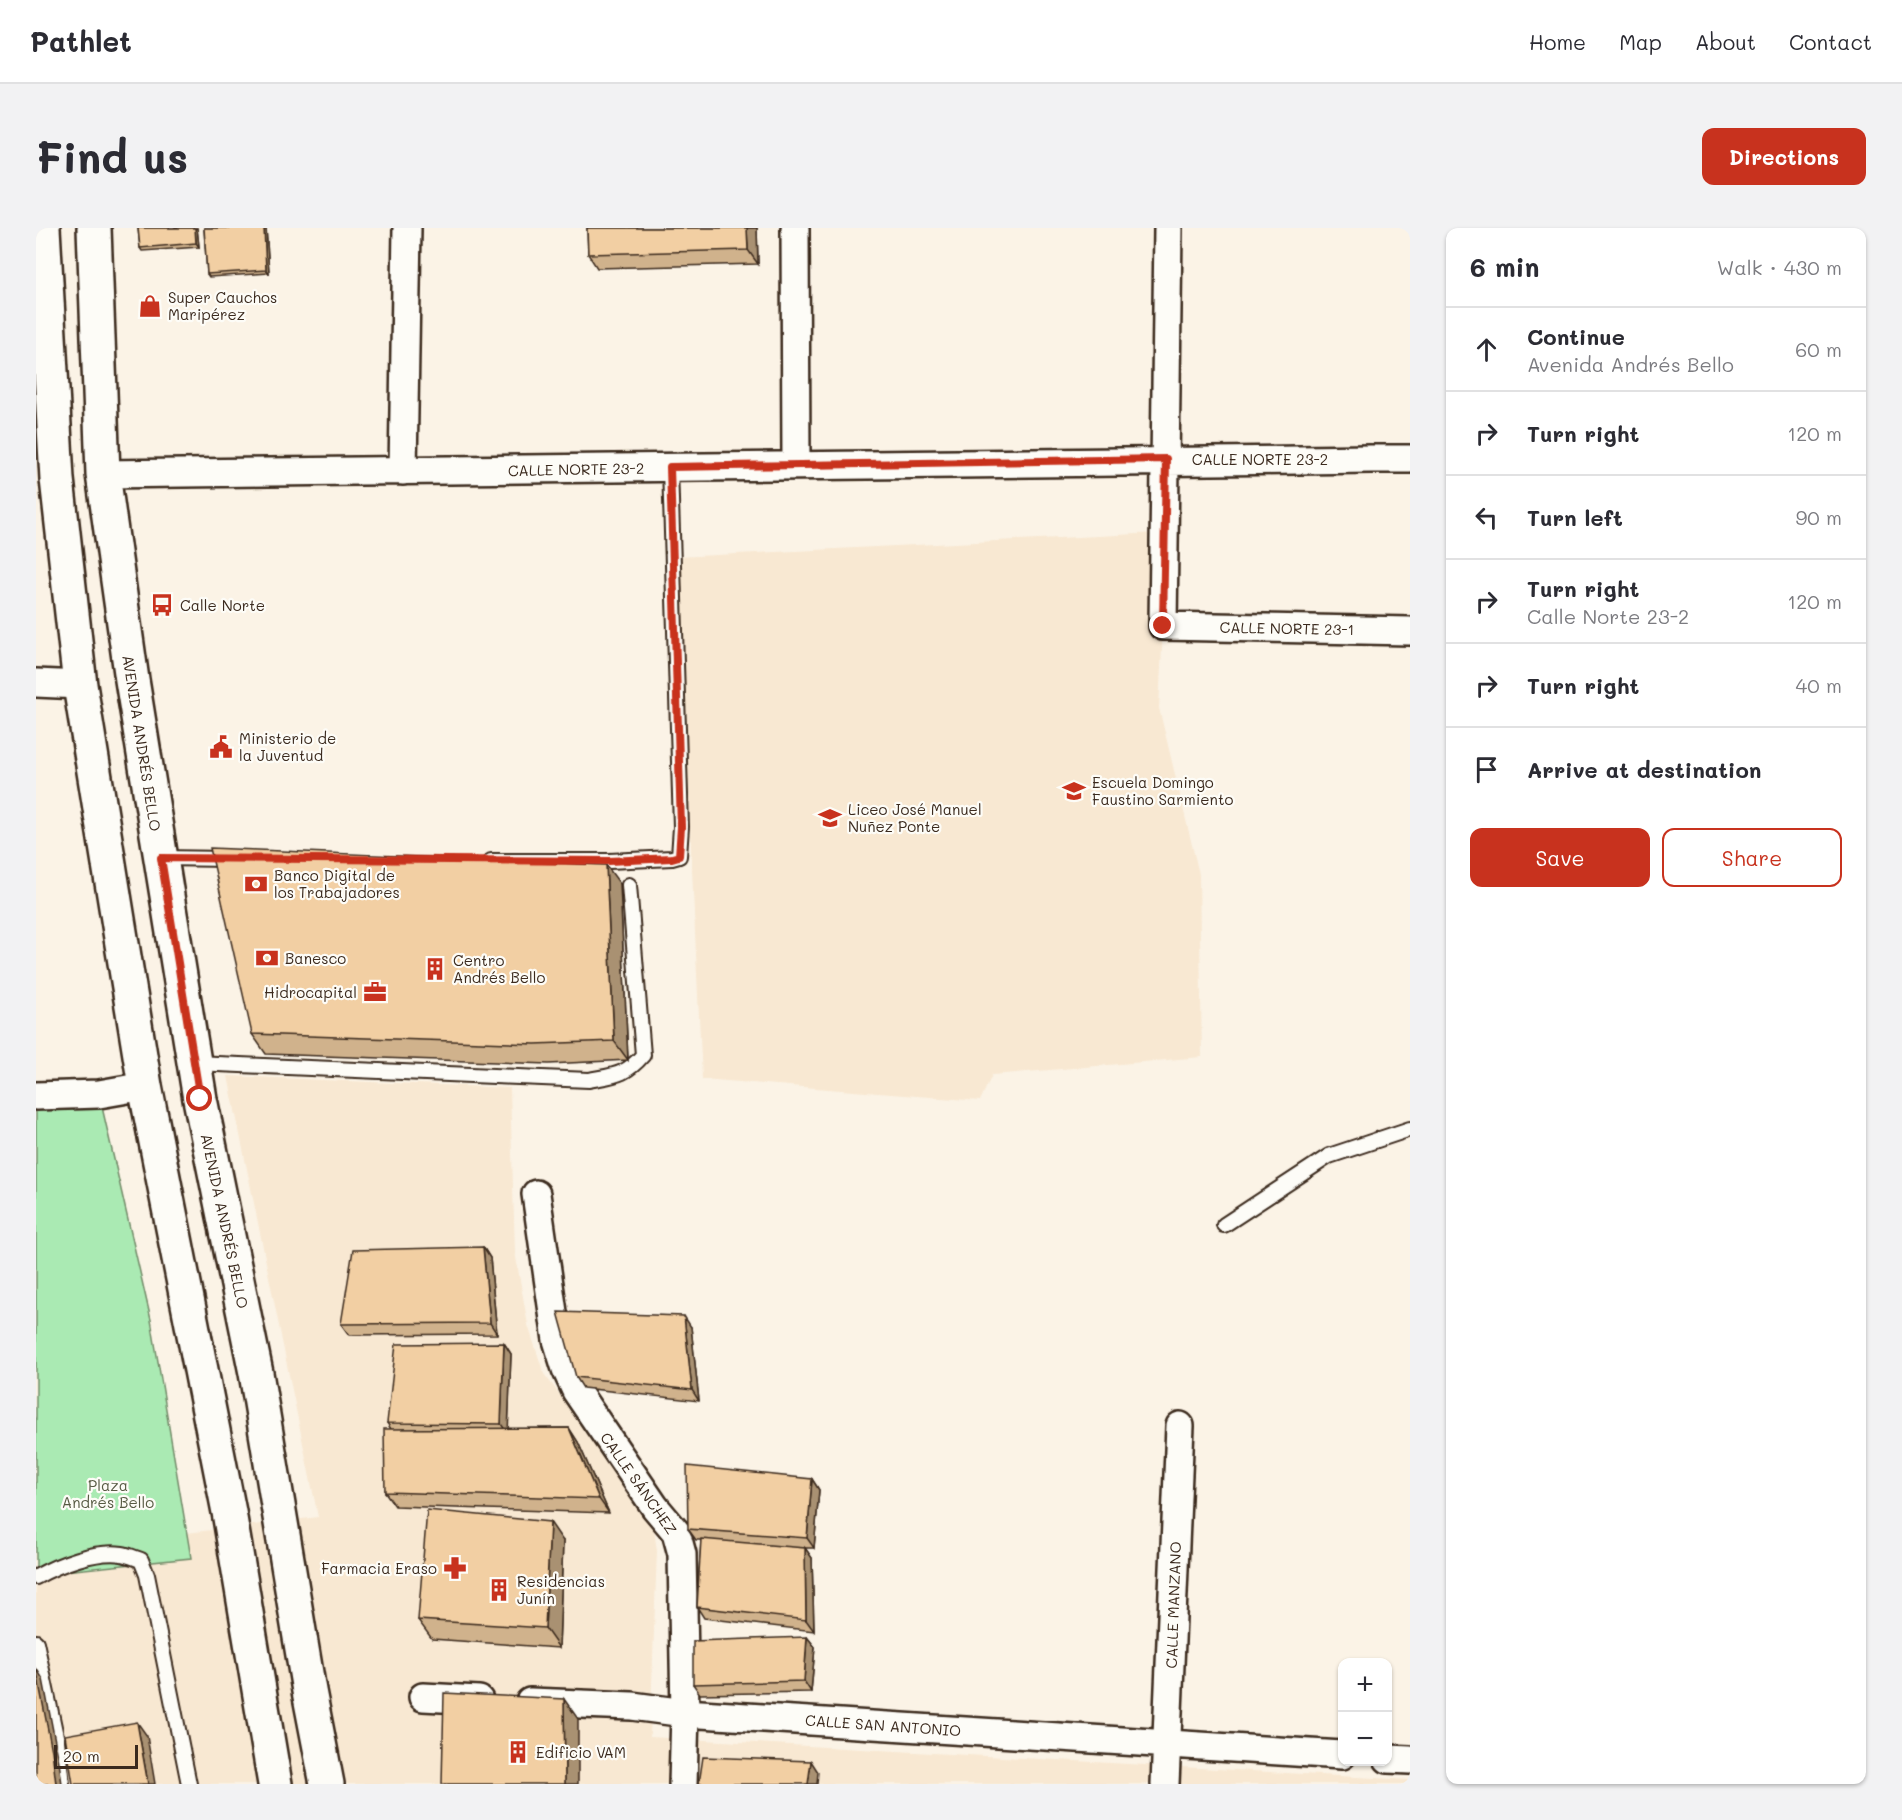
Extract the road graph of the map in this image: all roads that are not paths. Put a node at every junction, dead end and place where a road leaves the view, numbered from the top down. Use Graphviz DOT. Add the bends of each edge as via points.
graph roads {
  1 [pos="43,228"];
  2 [pos="94,228"];
  3 [pos="406,228"];
  4 [pos="795,228"];
  5 [pos="1168,228"];
  6 [pos="1166,459"];
  7 [pos="1410,459"];
  8 [pos="796,465"];
  9 [pos="670,467"];
  10 [pos="403,471"];
  11 [pos="103,474"];
  12 [pos="1410,631"];
  13 [pos="36,683"];
  14 [pos="80,685"];
  15 [pos="161,858"];
  16 [pos="243,859"];
  17 [pos="479,860"];
  18 [pos="629,885"];
  19 [pos="194,1063"];
  20 [pos="145,1086"];
  21 [pos="36,1096"];
  22 [pos="1410,1129"];
  23 [pos="536,1194"];
  24 [pos="1224,1225"];
  25 [pos="1180,1426"];
  26 [pos="36,1577"];
  27 [pos="36,1642"];
  28 [pos="38,1658"];
  29 [pos="423,1697"];
  30 [pos="685,1713"];
  31 [pos="1168,1743"];
  32 [pos="1338,1755"];
  33 [pos="1392,1759"];
  34 [pos="1410,1760"];
  35 [pos="62,1784"];
  36 [pos="189,1784"];
  37 [pos="276,1784"];
  38 [pos="327,1784"];
  39 [pos="682,1784"];
  40 [pos="1165,1784"];
  1 -- 14 [label="street" via="57,479"];
  2 -- 11 [label="street, AVENIDA ANDRÉS BELLO"];
  3 -- 10 [label="street"];
  4 -- 8 [label="street"];
  5 -- 6 [label="street"];
  6 -- 7 [label="street, CALLE NORTE 23-2"];
  6 -- 8 [label="street, CALLE NORTE 23-2"];
  6 -- 12 [label="street, CALLE NORTE 23-1" via="1163,626"];
  8 -- 9 [label="street, CALLE NORTE 23-2"];
  9 -- 10 [label="street, CALLE NORTE 23-2"];
  9 -- 17 [label="lane" via="679,856 609,861"];
  10 -- 11 [label="street, CALLE NORTE 23-2"];
  11 -- 15 [label="street, AVENIDA ANDRÉS BELLO"];
  13 -- 14 [label="street"];
  14 -- 20 [label="street"];
  15 -- 16 [label="lane"];
  15 -- 19 [label="street, AVENIDA ANDRÉS BELLO"];
  18 -- 19 [label="lane" via="643,1055 633,1067 618,1074 589,1080"];
  19 -- 38 [label="street, AVENIDA ANDRÉS BELLO" via="256,1373"];
  20 -- 21 [label="street" via="99,1094"];
  20 -- 37 [label="street" via="229,1512"];
  22 -- 24 [label="lane" via="1329,1156"];
  23 -- 30 [label="street, CALLE SÁNCHEZ" via="557,1340 566,1369 576,1391 676,1532 682,1554"];
  25 -- 31 [label="street, CALLE MANZANO"];
  26 -- 36 [label="lane" via="67,1562 97,1556 122,1554 141,1560"];
  27 -- 28 [label="lane"];
  28 -- 35 [label="lane" via="57,1741"];
  29 -- 30 [label="street, CALLE SAN ANTONIO" via="632,1706"];
  30 -- 31 [label="street, CALLE SAN ANTONIO"];
  30 -- 39 [label="street, CALLE SÁNCHEZ"];
  31 -- 32 [label="street, CALLE SAN ANTONIO"];
  31 -- 40 [label="street, CALLE MANZANO"];
  33 -- 34 [label="street"];
}
